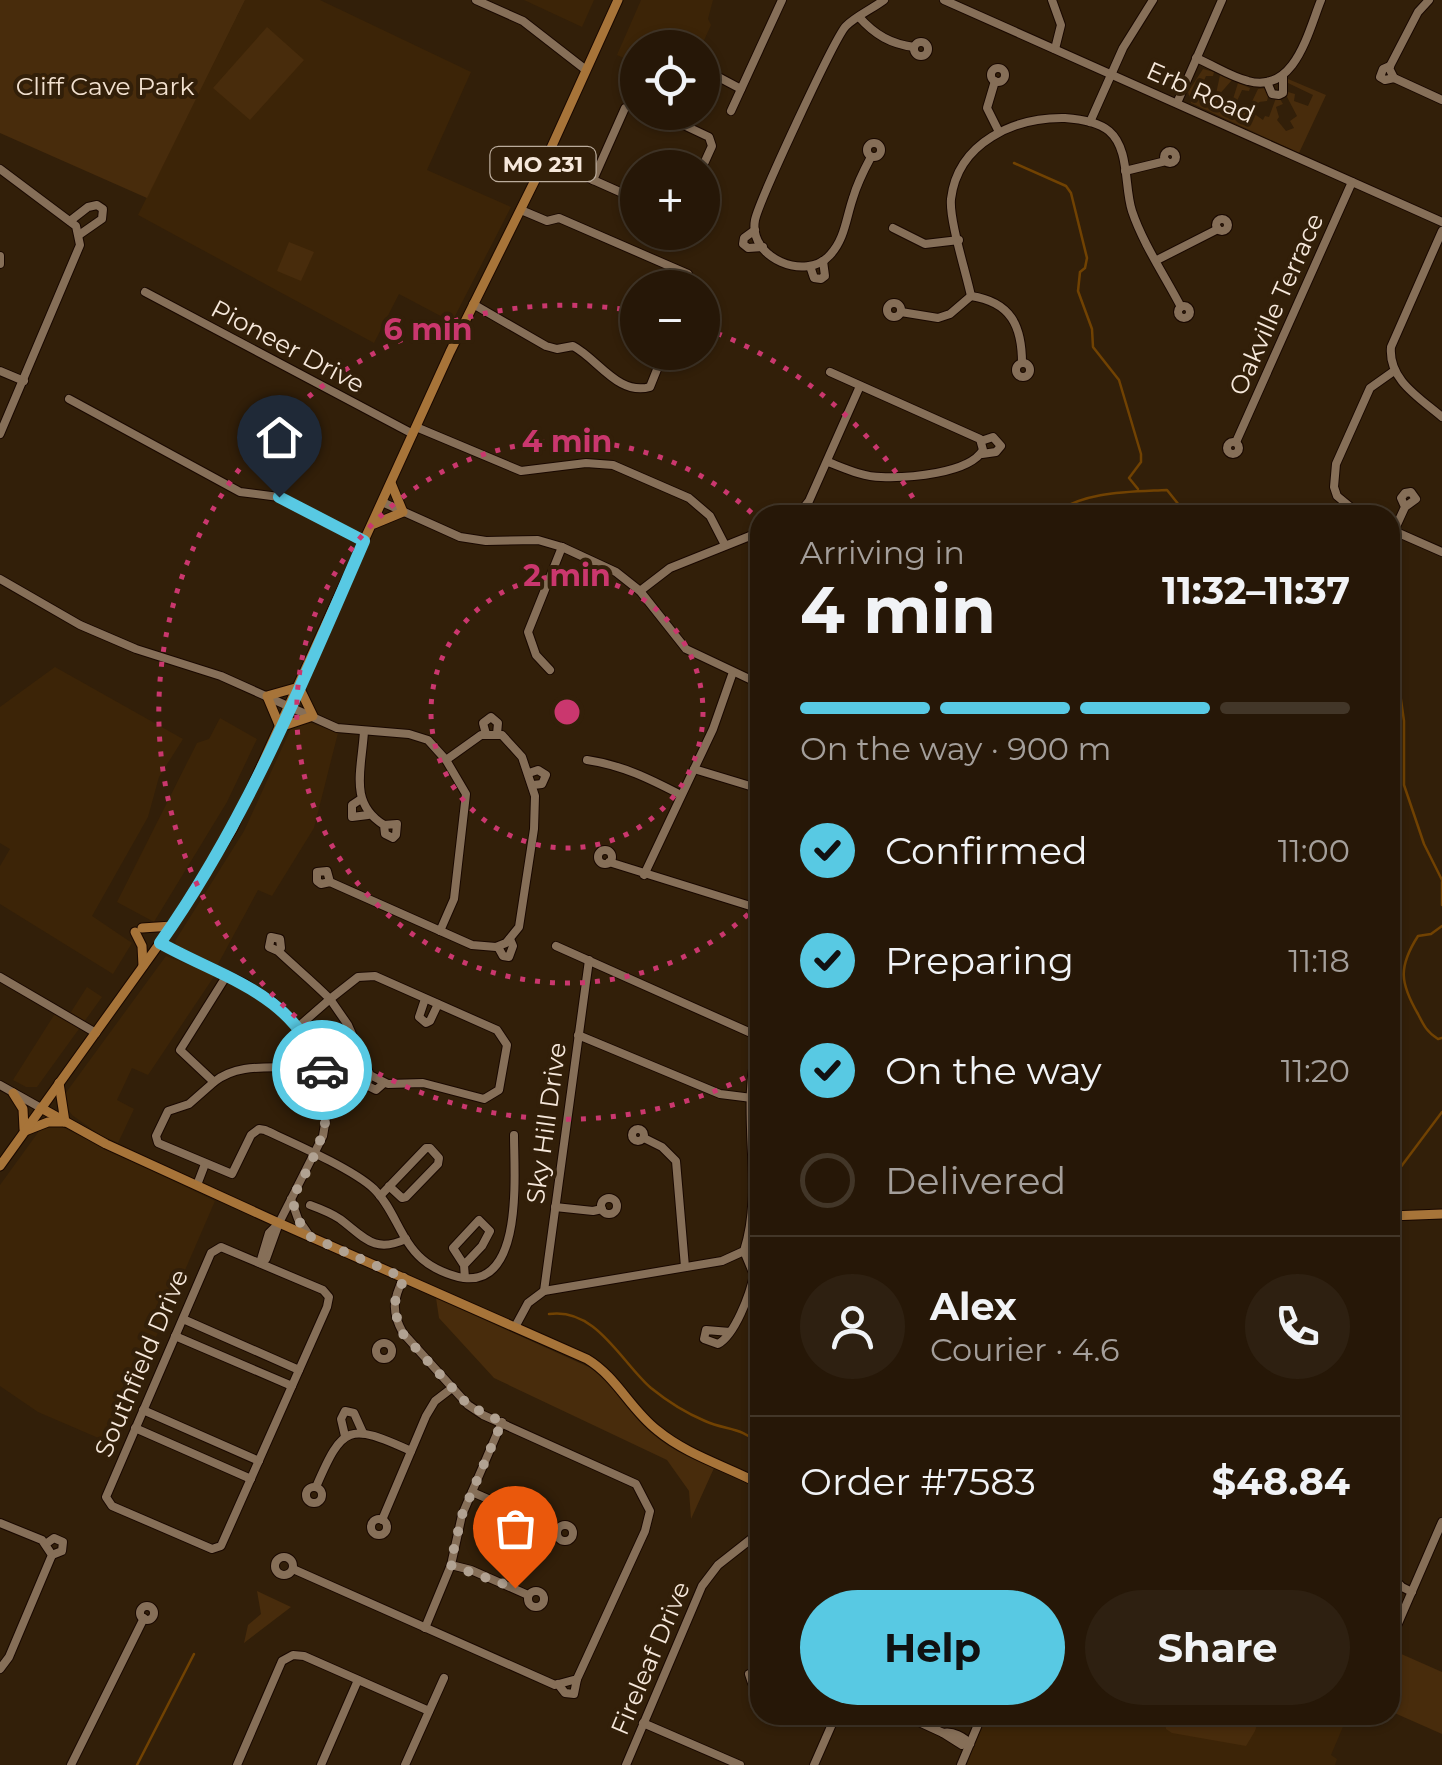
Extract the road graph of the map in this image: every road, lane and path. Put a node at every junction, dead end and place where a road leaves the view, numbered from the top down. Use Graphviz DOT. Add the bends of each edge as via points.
graph roads {
  1 [pos="476,0"];
  2 [pos="618,0"];
  3 [pos="782,0"];
  4 [pos="884,0"];
  5 [pos="944,0"];
  6 [pos="1052,0"];
  7 [pos="1154,0"];
  8 [pos="1222,0"];
  9 [pos="1322,0"];
  10 [pos="1430,0"];
  11 [pos="859,17"];
  12 [pos="914,48"];
  13 [pos="1055,49"];
  14 [pos="1196,58"];
  15 [pos="586,70"];
  16 [pos="1112,74"];
  17 [pos="1283,76"];
  18 [pos="720,78"];
  19 [pos="995,82"];
  20 [pos="1267,82"];
  21 [pos="741,89"];
  22 [pos="1442,100"];
  23 [pos="1177,104"];
  24 [pos="731,111"];
  25 [pos="620,119"];
  26 [pos="1090,122"];
  27 [pos="694,130"];
  28 [pos="999,132"];
  29 [pos="710,150"];
  30 [pos="871,156"];
  31 [pos="546,159"];
  32 [pos="1166,161"];
  33 [pos="0,168"];
  34 [pos="1125,171"];
  35 [pos="593,180"];
  36 [pos="1352,182"];
  37 [pos="620,192"];
  38 [pos="521,210"];
  39 [pos="1442,222"];
  40 [pos="73,223"];
  41 [pos="893,228"];
  42 [pos="756,230"];
  43 [pos="1218,230"];
  44 [pos="1442,231"];
  45 [pos="79,236"];
  46 [pos="959,240"];
  47 [pos="763,246"];
  48 [pos="1157,260"];
  49 [pos="823,261"];
  50 [pos="810,266"];
  51 [pos="679,270"];
  52 [pos="145,292"];
  53 [pos="971,296"];
  54 [pos="473,304"];
  55 [pos="1181,307"];
  56 [pos="901,312"];
  57 [pos="1022,363"];
  58 [pos="657,370"];
  59 [pos="0,371"];
  60 [pos="1394,371"];
  61 [pos="830,372"];
  62 [pos="24,381"];
  63 [pos="860,386"];
  64 [pos="69,399"];
  65 [pos="1442,418"];
  66 [pos="414,430"];
  67 [pos="0,434"];
  68 [pos="981,441"];
  69 [pos="1236,442"];
  70 [pos="982,454"];
  71 [pos="828,462"];
  72 [pos="391,483"];
  73 [pos="382,502"];
  74 [pos="806,505"];
  75 [pos="1348,505"];
  76 [pos="1405,507"];
  77 [pos="403,512"];
  78 [pos="1400,516"];
  79 [pos="372,525"];
  80 [pos="1400,534"];
  81 [pos="750,535"];
  82 [pos="364,541"];
  83 [pos="725,544"];
  84 [pos="562,547"];
  85 [pos="1442,552"];
  86 [pos="0,580"];
  87 [pos="640,591"];
  88 [pos="550,670"];
  89 [pos="733,672"];
  90 [pos="750,680"];
  91 [pos="299,687"];
  92 [pos="268,696"];
  93 [pos="290,706"];
  94 [pos="313,716"];
  95 [pos="280,728"];
  96 [pos="364,731"];
  97 [pos="486,734"];
  98 [pos="497,734"];
  99 [pos="446,760"];
  100 [pos="587,760"];
  101 [pos="694,768"];
  102 [pos="530,773"];
  103 [pos="533,785"];
  104 [pos="750,786"];
  105 [pos="680,795"];
  106 [pos="384,825"];
  107 [pos="610,862"];
  108 [pos="644,874"];
  109 [pos="330,882"];
  110 [pos="750,907"];
  111 [pos="172,926"];
  112 [pos="440,931"];
  113 [pos="160,943"];
  114 [pos="556,946"];
  115 [pos="278,951"];
  116 [pos="589,960"];
  117 [pos="143,966"];
  118 [pos="227,976"];
  119 [pos="0,977"];
  120 [pos="425,999"];
  121 [pos="330,1000"];
  122 [pos="438,1004"];
  123 [pos="298,1026"];
  124 [pos="96,1032"];
  125 [pos="750,1033"];
  126 [pos="578,1035"];
  127 [pos="320,1064"];
  128 [pos="214,1082"];
  129 [pos="59,1083"];
  130 [pos="0,1085"];
  131 [pos="13,1093"];
  132 [pos="750,1098"];
  133 [pos="41,1108"];
  134 [pos="66,1122"];
  135 [pos="24,1132"];
  136 [pos="514,1135"];
  137 [pos="644,1138"];
  138 [pos="315,1154"];
  139 [pos="205,1164"];
  140 [pos="0,1166"];
  141 [pos="197,1185"];
  142 [pos="390,1186"];
  143 [pos="380,1196"];
  144 [pos="292,1199"];
  145 [pos="310,1205"];
  146 [pos="554,1207"];
  147 [pos="602,1209"];
  148 [pos="1442,1214"];
  149 [pos="1400,1216"];
  150 [pos="279,1223"];
  151 [pos="750,1232"];
  152 [pos="311,1237"];
  153 [pos="406,1239"];
  154 [pos="744,1251"];
  155 [pos="750,1258"];
  156 [pos="260,1263"];
  157 [pos="464,1265"];
  158 [pos="685,1267"];
  159 [pos="404,1278"];
  160 [pos="465,1278"];
  161 [pos="750,1289"];
  162 [pos="544,1291"];
  163 [pos="183,1319"];
  164 [pos="515,1327"];
  165 [pos="730,1332"];
  166 [pos="403,1334"];
  167 [pos="176,1336"];
  168 [pos="389,1345"];
  169 [pos="299,1370"];
  170 [pos="292,1386"];
  171 [pos="452,1388"];
  172 [pos="143,1410"];
  173 [pos="502,1422"];
  174 [pos="136,1428"];
  175 [pos="363,1433"];
  176 [pos="345,1436"];
  177 [pos="411,1451"];
  178 [pos="259,1461"];
  179 [pos="251,1479"];
  180 [pos="750,1479"];
  181 [pos="316,1488"];
  182 [pos="472,1492"];
  183 [pos="382,1520"];
  184 [pos="1442,1522"];
  185 [pos="0,1524"];
  186 [pos="558,1529"];
  187 [pos="48,1544"];
  188 [pos="750,1545"];
  189 [pos="1429,1552"];
  190 [pos="52,1555"];
  191 [pos="1442,1556"];
  192 [pos="450,1565"];
  193 [pos="293,1569"];
  194 [pos="1400,1586"];
  195 [pos="1412,1592"];
  196 [pos="528,1595"];
  197 [pos="144,1618"];
  198 [pos="1400,1619"];
  199 [pos="425,1628"];
  200 [pos="0,1669"];
  201 [pos="444,1678"];
  202 [pos="358,1680"];
  203 [pos="573,1680"];
  204 [pos="558,1684"];
  205 [pos="429,1711"];
  206 [pos="643,1723"];
  207 [pos="832,1725"];
  208 [pos="926,1725"];
  209 [pos="977,1725"];
  210 [pos="968,1744"];
  211 [pos="71,1765"];
  212 [pos="237,1765"];
  213 [pos="321,1765"];
  214 [pos="405,1765"];
  215 [pos="626,1765"];
  216 [pos="740,1765"];
  217 [pos="814,1765"];
  218 [pos="961,1765"];
  1 -- 15 [label="street" via="523,21"];
  2 -- 15 [label="main road, MO 231"];
  3 -- 21 [label="street"];
  4 -- 11 [label="street"];
  5 -- 13 [label="street, Erb Road"];
  6 -- 13 [label="street" via="1061,25"];
  7 -- 16 [label="street"];
  8 -- 14 [label="street"];
  9 -- 17 [label="street"];
  10 -- 22 [label="street" via="1390,66 1394,78"];
  11 -- 12 [label="street" via="871,32"];
  11 -- 42 [label="street" via="830,54"];
  13 -- 16 [label="street, Erb Road"];
  14 -- 20 [label="street" via="1249,82"];
  14 -- 23 [label="street"];
  15 -- 31 [label="main road, MO 231"];
  16 -- 23 [label="street, Erb Road"];
  16 -- 26 [label="street"];
  17 -- 20 [label="street"];
  17 -- 20 [label="street" via="1279,95"];
  18 -- 21 [label="street"];
  19 -- 28 [label="street" via="987,104"];
  21 -- 24 [label="street"];
  23 -- 36 [label="street, Erb Road"];
  25 -- 35 [label="street"];
  26 -- 28 [label="street" via="1031,120"];
  26 -- 34 [label="street" via="1111,133"];
  27 -- 29 [label="street" via="709,137"];
  28 -- 46 [label="street" via="966,162 953,190"];
  30 -- 49 [label="street" via="839,242"];
  31 -- 35 [label="street"];
  31 -- 38 [label="main road, MO 231"];
  32 -- 34 [label="street"];
  33 -- 40 [label="street"];
  34 -- 48 [label="street" via="1132,210"];
  35 -- 37 [label="street"];
  36 -- 39 [label="street, Erb Road"];
  36 -- 69 [label="street, Oakville Terrace"];
  38 -- 51 [label="street" via="547,221 559,218"];
  38 -- 54 [label="main road, MO 231"];
  40 -- 45 [label="street"];
  40 -- 45 [label="street" via="88,207 103,209 102,218"];
  41 -- 46 [label="street" via="925,244"];
  42 -- 47 [label="street"];
  42 -- 47 [label="street" via="743,244"];
  43 -- 48 [label="street"];
  44 -- 60 [label="street" via="1391,347"];
  45 -- 62 [label="street" via="78,255"];
  46 -- 53 [label="street"];
  47 -- 50 [label="street" via="788,264"];
  48 -- 55 [label="street"];
  49 -- 50 [label="street"];
  49 -- 50 [label="street" via="822,279 814,278"];
  52 -- 66 [label="street, Pioneer Drive"];
  53 -- 56 [label="street" via="938,318"];
  53 -- 57 [label="street" via="1014,318"];
  54 -- 58 [label="street" via="546,346 574,346 630,387 650,388"];
  54 -- 66 [label="main road, MO 231"];
  59 -- 62 [label="street"];
  60 -- 65 [label="street"];
  60 -- 75 [label="street" via="1370,388 1336,464 1334,487"];
  61 -- 63 [label="street"];
  62 -- 67 [label="street"];
  63 -- 68 [label="street"];
  63 -- 71 [label="street"];
  64 -- 82 [label="street" via="240,492 279,497"];
  66 -- 72 [label="main road, MO 231"];
  66 -- 83 [label="street, Pioneer Drive" via="521,471 613,465 689,498 710,516"];
  68 -- 70 [label="street"];
  68 -- 70 [label="street" via="993,437 1000,446"];
  70 -- 71 [label="street" via="951,471 879,478"];
  71 -- 74 [label="street"];
  72 -- 73 [label="main road, MO 231"];
  72 -- 77 [label="main road"];
  73 -- 77 [label="street"];
  73 -- 79 [label="main road, MO 231"];
  76 -- 78 [label="street"];
  77 -- 79 [label="main road"];
  77 -- 84 [label="street" via="473,540 538,540"];
  79 -- 82 [label="main road, MO 231"];
  80 -- 85 [label="street"];
  81 -- 83 [label="street"];
  82 -- 91 [label="main road, MO 231"];
  83 -- 87 [label="street" via="670,568"];
  84 -- 87 [label="street"];
  84 -- 88 [label="street" via="528,632"];
  86 -- 92 [label="street" via="80,626"];
  87 -- 89 [label="street" via="686,649"];
  89 -- 90 [label="street"];
  89 -- 101 [label="street"];
  91 -- 92 [label="main road"];
  91 -- 93 [label="main road, MO 231"];
  91 -- 94 [label="main road"];
  92 -- 93 [label="street"];
  92 -- 95 [label="main road"];
  93 -- 94 [label="street"];
  93 -- 95 [label="main road, MO 231"];
  94 -- 95 [label="main road"];
  94 -- 96 [label="street"];
  95 -- 111 [label="main road, MO 231" via="224,845"];
  96 -- 99 [label="street" via="420,736"];
  96 -- 106 [label="street" via="360,799"];
  97 -- 98 [label="street"];
  97 -- 98 [label="street" via="483,723 491,717"];
  97 -- 99 [label="street"];
  98 -- 102 [label="street"];
  99 -- 112 [label="street" via="467,807 454,899"];
  100 -- 105 [label="street" via="611,763"];
  101 -- 104 [label="street"];
  101 -- 105 [label="street"];
  102 -- 103 [label="street"];
  102 -- 103 [label="street" via="546,776"];
  103 -- 112 [label="street" via="536,814 516,934 498,946 472,945"];
  105 -- 108 [label="street"];
  107 -- 108 [label="street"];
  108 -- 110 [label="street"];
  109 -- 112 [label="street"];
  111 -- 113 [label="main road, MO 231"];
  111 -- 117 [label="main road" via="139,930"];
  113 -- 117 [label="main road, MO 231"];
  113 -- 118 [label="street"];
  114 -- 116 [label="street"];
  115 -- 121 [label="street"];
  116 -- 125 [label="street"];
  116 -- 126 [label="street, Sky Hill Drive"];
  117 -- 124 [label="main road, MO 231"];
  118 -- 123 [label="street" via="264,995"];
  118 -- 128 [label="street" via="180,1050"];
  119 -- 124 [label="street"];
  120 -- 121 [label="street" via="364,975"];
  120 -- 122 [label="street"];
  120 -- 122 [label="street" via="419,1018 426,1023"];
  121 -- 122 [label="street" via="370,1075 384,1083 489,1097 499,1090 507,1059 504,1036"];
  121 -- 123 [label="street"];
  123 -- 127 [label="street"];
  124 -- 129 [label="main road, MO 231"];
  126 -- 132 [label="street" via="720,1094"];
  126 -- 146 [label="street, Sky Hill Drive"];
  127 -- 128 [label="street" via="236,1070"];
  127 -- 138 [label="street" via="328,1116"];
  128 -- 139 [label="street" via="168,1111 156,1139"];
  129 -- 133 [label="main road, MO 231"];
  129 -- 134 [label="main road"];
  130 -- 131 [label="street"];
  131 -- 133 [label="street"];
  131 -- 135 [label="main road" via="23,1109"];
  133 -- 134 [label="main road"];
  133 -- 135 [label="main road, MO 231"];
  134 -- 135 [label="main road"];
  134 -- 141 [label="main road"];
  135 -- 140 [label="main road, MO 231"];
  136 -- 160 [label="street" via="508,1243 492,1270"];
  137 -- 158 [label="street" via="676,1161"];
  138 -- 139 [label="street" via="260,1129 232,1174"];
  138 -- 143 [label="street"];
  138 -- 144 [label="street"];
  139 -- 141 [label="street"];
  141 -- 150 [label="main road"];
  142 -- 142 [label="street" via="406,1197 439,1158 426,1148"];
  142 -- 143 [label="street"];
  143 -- 153 [label="street"];
  144 -- 150 [label="street"];
  144 -- 152 [label="street"];
  145 -- 153 [label="street" via="374,1244"];
  146 -- 147 [label="street"];
  146 -- 162 [label="street, Sky Hill Drive"];
  148 -- 149 [label="main road"];
  150 -- 152 [label="main road"];
  150 -- 156 [label="street"];
  151 -- 154 [label="street"];
  152 -- 159 [label="main road"];
  153 -- 160 [label="street" via="430,1265"];
  154 -- 155 [label="street"];
  154 -- 158 [label="street"];
  156 -- 163 [label="street, Southfield Drive" via="225,1246 214,1250"];
  156 -- 169 [label="street, Southfield Drive" via="328,1297"];
  157 -- 157 [label="street" via="453,1248 480,1220 490,1231"];
  157 -- 160 [label="street"];
  158 -- 162 [label="street"];
  159 -- 164 [label="main road"];
  159 -- 166 [label="street" via="393,1307"];
  161 -- 165 [label="street"];
  162 -- 164 [label="street"];
  163 -- 167 [label="street, Southfield Drive"];
  163 -- 169 [label="street"];
  164 -- 180 [label="main road" via="595,1364 659,1432"];
  166 -- 168 [label="street"];
  166 -- 171 [label="street"];
  167 -- 170 [label="street"];
  167 -- 172 [label="street, Southfield Drive"];
  169 -- 170 [label="street, Southfield Drive"];
  170 -- 178 [label="street, Southfield Drive"];
  171 -- 173 [label="street" via="468,1405"];
  171 -- 177 [label="street" via="435,1400"];
  172 -- 174 [label="street, Southfield Drive"];
  172 -- 178 [label="street"];
  173 -- 182 [label="street"];
  173 -- 203 [label="street" via="629,1479 648,1504 646,1531"];
  174 -- 179 [label="street"];
  174 -- 179 [label="street, Southfield Drive" via="106,1494 112,1506 216,1549"];
  175 -- 176 [label="street"];
  175 -- 176 [label="street" via="354,1413 345,1411"];
  175 -- 177 [label="street"];
  176 -- 181 [label="street"];
  177 -- 183 [label="street"];
  178 -- 179 [label="street, Southfield Drive"];
  182 -- 186 [label="street"];
  182 -- 192 [label="street"];
  184 -- 189 [label="street"];
  185 -- 187 [label="street"];
  187 -- 190 [label="street"];
  187 -- 190 [label="street" via="54,1538 63,1542 62,1551"];
  188 -- 206 [label="street, Fireleaf Drive" via="707,1577"];
  189 -- 191 [label="street"];
  189 -- 195 [label="street"];
  190 -- 200 [label="street"];
  192 -- 196 [label="street"];
  192 -- 199 [label="street"];
  193 -- 199 [label="street"];
  194 -- 195 [label="street"];
  195 -- 198 [label="street"];
  197 -- 211 [label="street"];
  199 -- 204 [label="street"];
  201 -- 205 [label="street"];
  202 -- 205 [label="street"];
  202 -- 212 [label="street" via="304,1656 288,1656"];
  202 -- 213 [label="street"];
  203 -- 204 [label="street"];
  203 -- 204 [label="street" via="574,1694"];
  205 -- 214 [label="street"];
  206 -- 215 [label="street, Fireleaf Drive"];
  206 -- 216 [label="street"];
  207 -- 217 [label="street"];
  208 -- 210 [label="street"];
  209 -- 210 [label="street"];
  210 -- 218 [label="street"];
}
